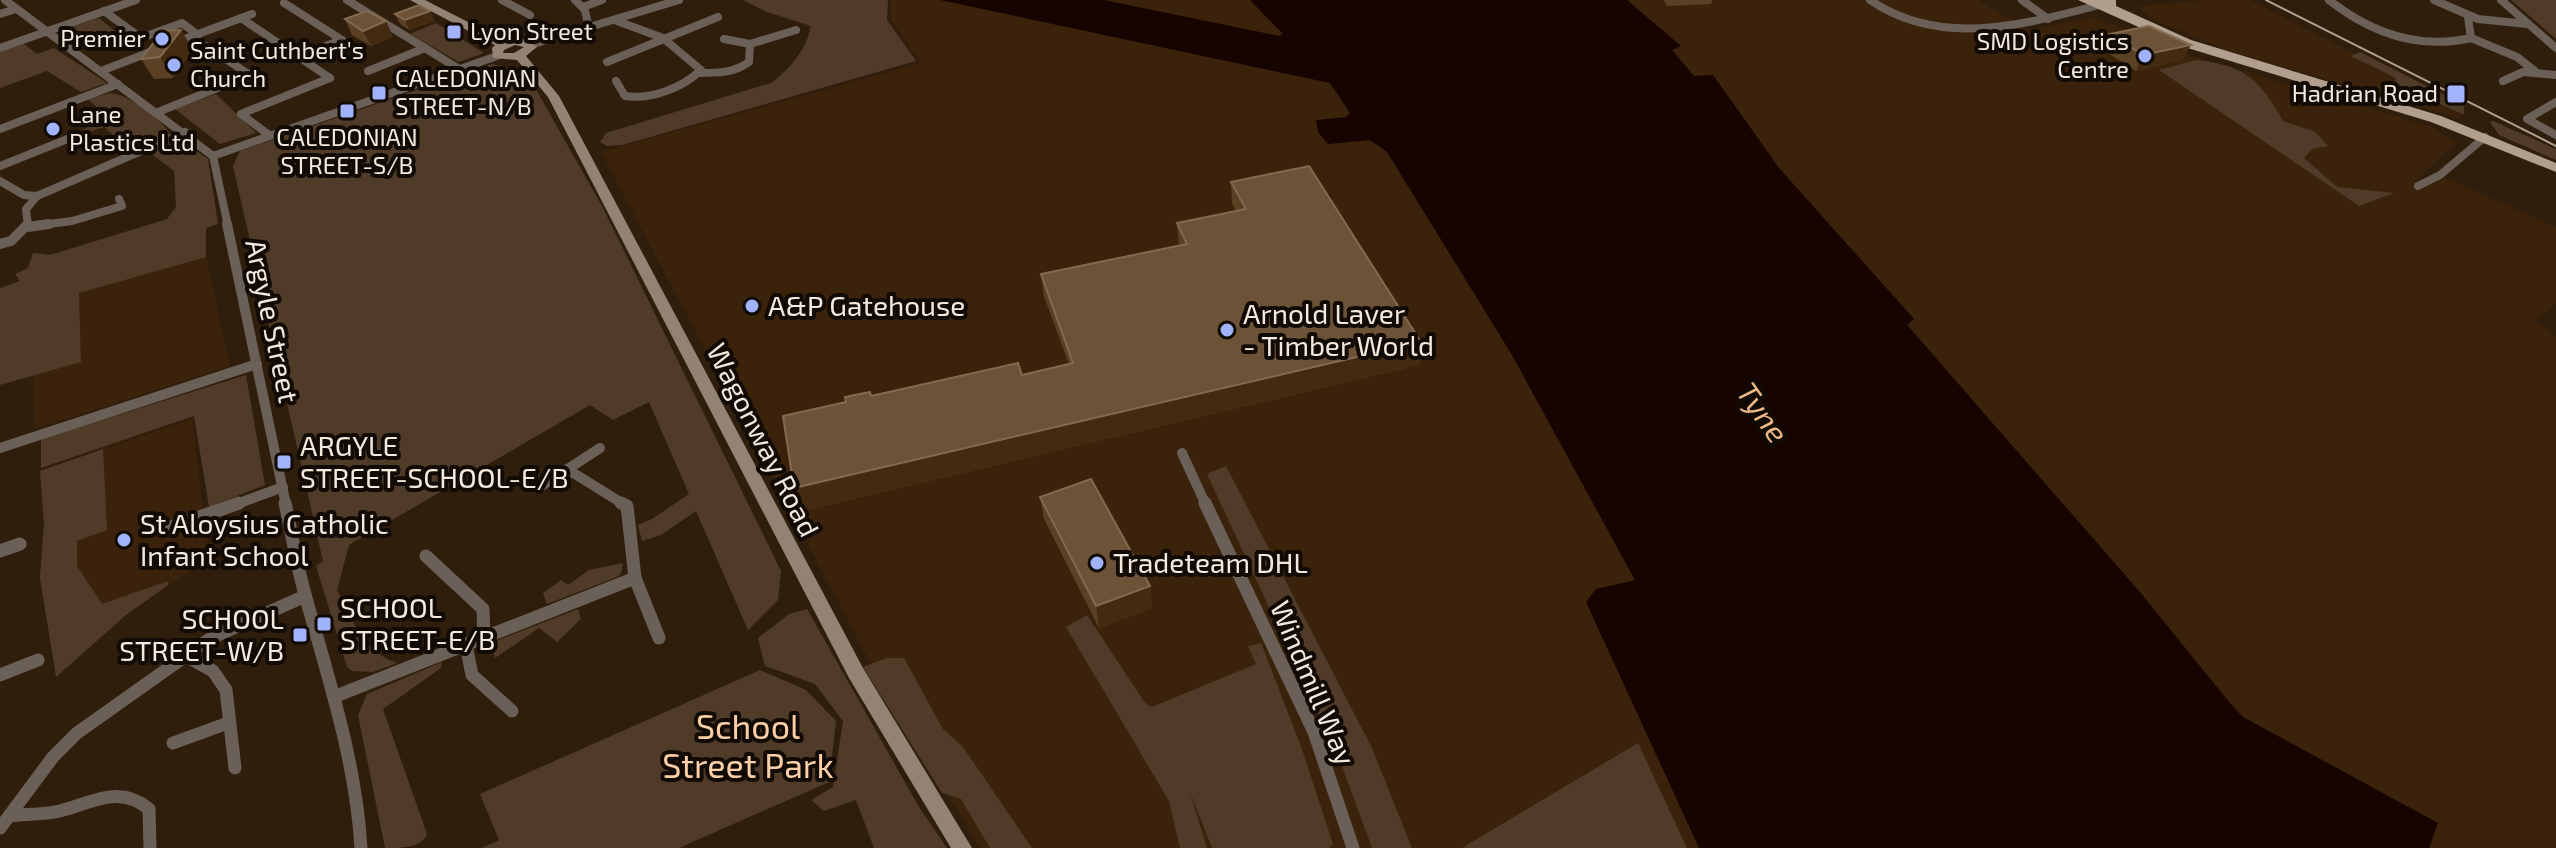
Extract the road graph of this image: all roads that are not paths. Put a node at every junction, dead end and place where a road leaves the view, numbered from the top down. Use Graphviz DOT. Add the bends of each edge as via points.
graph roads {
  1 [pos="5,0"];
  2 [pos="136,0"];
  3 [pos="347,0"];
  4 [pos="504,0"];
  5 [pos="575,0"];
  6 [pos="602,0"];
  7 [pos="679,0"];
  8 [pos="1870,0"];
  9 [pos="2022,0"];
  10 [pos="2329,0"];
  11 [pos="2434,0"];
  12 [pos="2501,0"];
  13 [pos="284,3"];
  14 [pos="2099,3"];
  15 [pos="414,6"];
  16 [pos="583,7"];
  17 [pos="16,9"];
  18 [pos="104,11"];
  19 [pos="0,14"];
  20 [pos="252,14"];
  21 [pos="530,15"];
  22 [pos="718,17"];
  23 [pos="2468,17"];
  24 [pos="241,18"];
  25 [pos="399,18"];
  26 [pos="2048,19"];
  27 [pos="617,21"];
  28 [pos="384,23"];
  29 [pos="2527,24"];
  30 [pos="589,29"];
  31 [pos="796,30"];
  32 [pos="46,31"];
  33 [pos="2471,38"];
  34 [pos="200,39"];
  35 [pos="663,39"];
  36 [pos="724,39"];
  37 [pos="750,45"];
  38 [pos="0,48"];
  39 [pos="425,48"];
  40 [pos="2556,48"];
  41 [pos="500,50"];
  42 [pos="524,50"];
  43 [pos="298,57"];
  44 [pos="607,62"];
  45 [pos="459,69"];
  46 [pos="101,71"];
  47 [pos="368,71"];
  48 [pos="2536,72"];
  49 [pos="700,73"];
  50 [pos="2556,75"];
  51 [pos="616,81"];
  52 [pos="2503,81"];
  53 [pos="118,84"];
  54 [pos="2556,102"];
  55 [pos="158,112"];
  56 [pos="0,129"];
  57 [pos="185,132"];
  58 [pos="269,135"];
  59 [pos="2556,135"];
  60 [pos="75,136"];
  61 [pos="2485,137"];
  62 [pos="213,156"];
  63 [pos="0,166"];
  64 [pos="2556,168"];
  65 [pos="0,181"];
  66 [pos="2418,186"];
  67 [pos="37,196"];
  68 [pos="119,199"];
  69 [pos="28,227"];
  70 [pos="0,244"];
  71 [pos="257,364"];
  72 [pos="0,448"];
  73 [pos="600,448"];
  74 [pos="1182,453"];
  75 [pos="567,469"];
  76 [pos="283,487"];
  77 [pos="537,489"];
  78 [pos="171,527"];
  79 [pos="20,544"];
  80 [pos="0,551"];
  81 [pos="426,556"];
  82 [pos="635,578"];
  83 [pos="305,596"];
  84 [pos="484,638"];
  85 [pos="659,638"];
  86 [pos="466,645"];
  87 [pos="186,656"];
  88 [pos="38,660"];
  89 [pos="0,675"];
  90 [pos="336,696"];
  91 [pos="512,711"];
  92 [pos="228,723"];
  93 [pos="173,743"];
  94 [pos="235,768"];
  95 [pos="4,822"];
  96 [pos="150,848"];
  97 [pos="361,848"];
  98 [pos="962,848"];
  99 [pos="1353,848"];
  1 -- 17 [label="street"];
  2 -- 18 [label="street"];
  3 -- 28 [label="street"];
  4 -- 21 [label="street"];
  5 -- 16 [label="street"];
  6 -- 16 [label="street"];
  7 -- 27 [label="street"];
  8 -- 26 [label="street" via="1887,13 1944,28 1983,29"];
  9 -- 26 [label="street"];
  10 -- 33 [label="street" via="2409,41"];
  11 -- 23 [label="street"];
  12 -- 29 [label="street"];
  13 -- 43 [label="street" via="345,42"];
  14 -- 26 [label="street"];
  14 -- 61 [label="main road" via="2186,43"];
  15 -- 41 [label="main road" via="427,6"];
  16 -- 30 [label="street"];
  17 -- 19 [label="street"];
  17 -- 32 [label="street"];
  18 -- 32 [label="street"];
  18 -- 34 [label="street" via="141,38 182,23"];
  20 -- 24 [label="street"];
  22 -- 35 [label="street"];
  23 -- 29 [label="street"];
  23 -- 33 [label="street"];
  24 -- 34 [label="street"];
  24 -- 43 [label="street"];
  25 -- 28 [label="street"];
  27 -- 30 [label="street"];
  27 -- 35 [label="street"];
  28 -- 39 [label="street"];
  29 -- 40 [label="street"];
  30 -- 42 [label="street"];
  31 -- 37 [label="street"];
  32 -- 38 [label="street"];
  32 -- 46 [label="street"];
  33 -- 48 [label="street" via="2517,57"];
  34 -- 46 [label="street"];
  34 -- 55 [label="street" via="250,75"];
  35 -- 44 [label="street"];
  35 -- 49 [label="street" via="698,64"];
  36 -- 37 [label="street" via="735,46"];
  37 -- 49 [label="street" via="749,62 743,67"];
  39 -- 45 [label="street"];
  39 -- 47 [label="street"];
  41 -- 42 [label="main road" via="520,41"];
  41 -- 45 [label="street"];
  42 -- 98 [label="main road, Wagonway Road" via="856,673"];
  43 -- 58 [label="street" via="330,78 241,114"];
  45 -- 58 [label="street"];
  46 -- 53 [label="street"];
  48 -- 50 [label="street"];
  48 -- 52 [label="street"];
  49 -- 51 [label="street" via="636,98 625,96"];
  53 -- 55 [label="street"];
  53 -- 56 [label="street"];
  54 -- 59 [label="street" via="2527,119"];
  55 -- 57 [label="street"];
  57 -- 62 [label="street"];
  57 -- 67 [label="street"];
  58 -- 62 [label="street"];
  60 -- 63 [label="street"];
  61 -- 64 [label="main road"];
  61 -- 66 [label="street" via="2440,175"];
  62 -- 71 [label="street, Argyle Street"];
  65 -- 67 [label="street"];
  67 -- 69 [label="street" via="26,209"];
  68 -- 69 [label="street" via="122,206"];
  69 -- 70 [label="street"];
  71 -- 72 [label="street"];
  71 -- 76 [label="street, Argyle Street"];
  73 -- 75 [label="street"];
  74 -- 99 [label="street, Windmill Way" via="1314,732"];
  75 -- 77 [label="street"];
  75 -- 82 [label="street" via="627,506"];
  76 -- 78 [label="street"];
  76 -- 83 [label="street, Argyle Street"];
  79 -- 80 [label="street"];
  81 -- 84 [label="street" via="483,609"];
  82 -- 84 [label="street"];
  82 -- 85 [label="street"];
  83 -- 87 [label="street" via="211,638"];
  83 -- 90 [label="street, Argyle Street"];
  84 -- 86 [label="street"];
  86 -- 90 [label="street"];
  86 -- 91 [label="street" via="472,675"];
  87 -- 92 [label="street" via="213,671 226,690"];
  87 -- 95 [label="street" via="77,733"];
  88 -- 89 [label="street"];
  90 -- 97 [label="street, Argyle Street"];
  92 -- 93 [label="street"];
  92 -- 94 [label="street"];
  95 -- 96 [label="street" via="127,795 149,809"];
}
